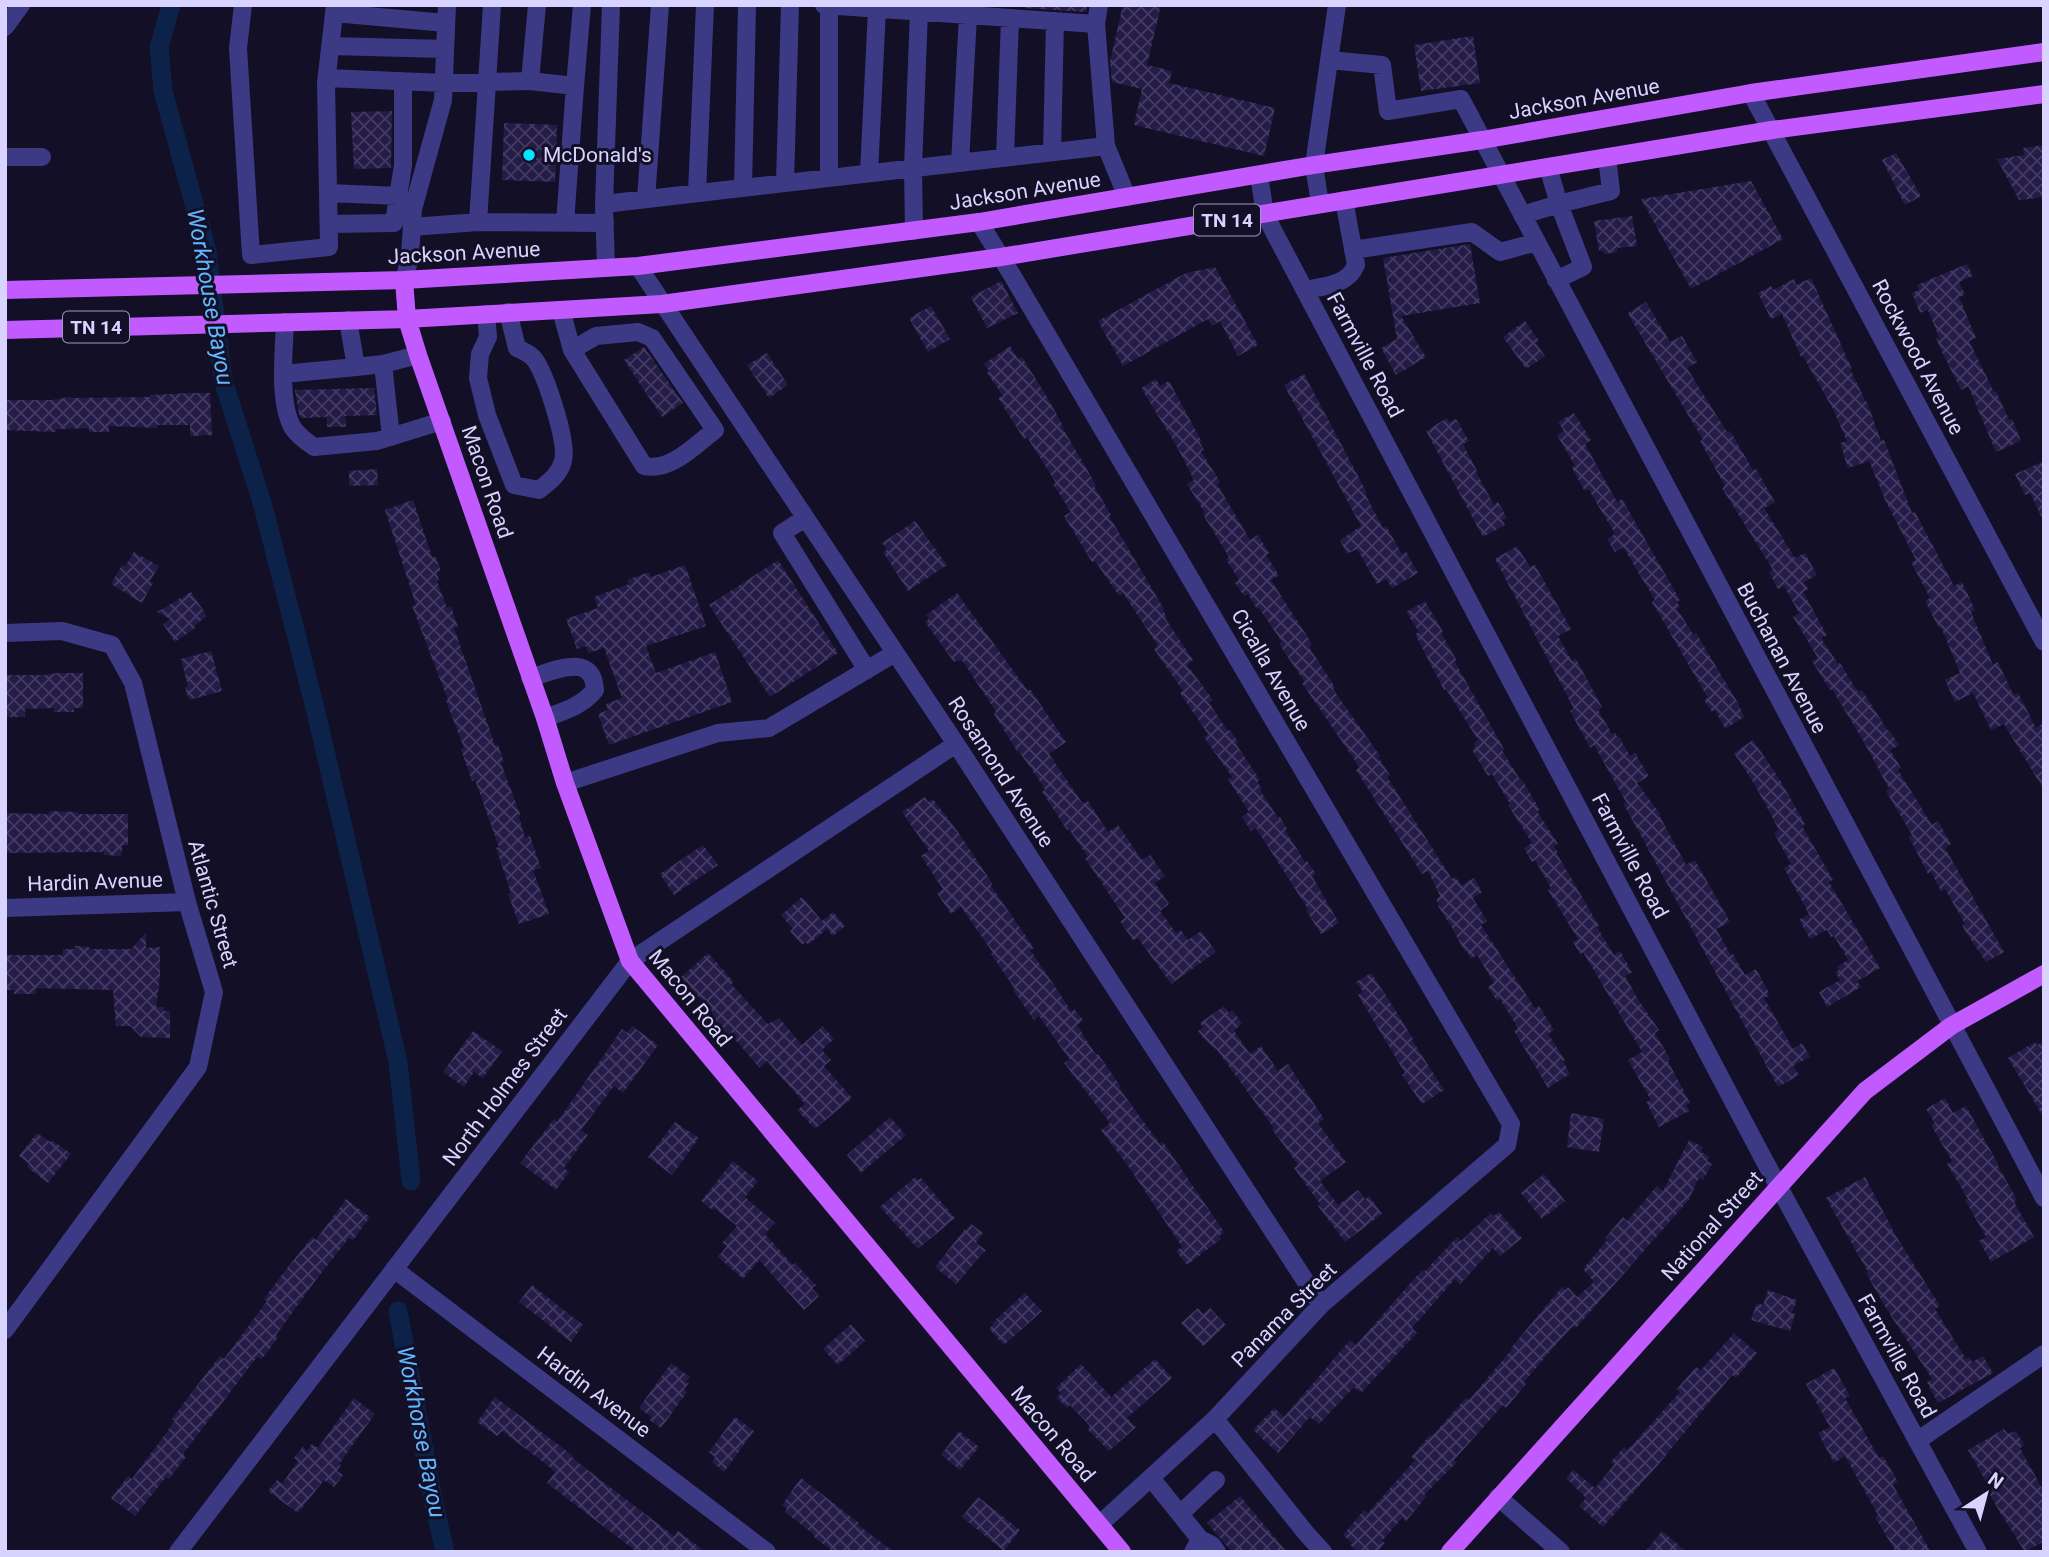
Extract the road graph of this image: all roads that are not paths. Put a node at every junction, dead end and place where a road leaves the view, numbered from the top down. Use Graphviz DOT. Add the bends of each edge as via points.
graph roads {
  1 [pos="21,5"];
  2 [pos="243,5"];
  3 [pos="492,5"];
  4 [pos="537,5"];
  5 [pos="582,5"];
  6 [pos="611,5"];
  7 [pos="660,5"];
  8 [pos="705,5"];
  9 [pos="747,5"];
  10 [pos="790,5"];
  11 [pos="827,5"];
  12 [pos="1099,5"];
  13 [pos="1337,5"];
  14 [pos="334,9"];
  15 [pos="877,9"];
  16 [pos="919,12"];
  17 [pos="446,14"];
  18 [pos="968,15"];
  19 [pos="1010,18"];
  20 [pos="1055,21"];
  21 [pos="1096,24"];
  22 [pos="5,27"];
  23 [pos="330,46"];
  24 [pos="445,50"];
  25 [pos="2044,52"];
  26 [pos="1329,60"];
  27 [pos="327,78"];
  28 [pos="403,81"];
  29 [pos="530,81"];
  30 [pos="444,83"];
  31 [pos="487,83"];
  32 [pos="575,86"];
  33 [pos="1751,93"];
  34 [pos="2044,94"];
  35 [pos="1772,130"];
  36 [pos="1482,140"];
  37 [pos="1107,146"];
  38 [pos="1052,152"];
  39 [pos="5,157"];
  40 [pos="42,157"];
  41 [pos="1005,158"];
  42 [pos="1607,158"];
  43 [pos="960,163"];
  44 [pos="1314,165"];
  45 [pos="1548,167"];
  46 [pos="914,168"];
  47 [pos="869,173"];
  48 [pos="1259,175"];
  49 [pos="1501,175"];
  50 [pos="829,178"];
  51 [pos="785,183"];
  52 [pos="743,188"];
  53 [pos="329,193"];
  54 [pos="697,193"];
  55 [pos="399,196"];
  56 [pos="1127,197"];
  57 [pos="646,199"];
  58 [pos="1344,201"];
  59 [pos="604,204"];
  60 [pos="1320,204"];
  61 [pos="1559,204"];
  62 [pos="1265,214"];
  63 [pos="1522,215"];
  64 [pos="478,222"];
  65 [pos="979,222"];
  66 [pos="565,223"];
  67 [pos="605,223"];
  68 [pos="329,224"];
  69 [pos="412,227"];
  70 [pos="914,231"];
  71 [pos="1537,242"];
  72 [pos="1353,250"];
  73 [pos="1002,257"];
  74 [pos="638,266"];
  75 [pos="606,268"];
  76 [pos="404,280"];
  77 [pos="1556,280"];
  78 [pos="5,290"];
  79 [pos="1306,290"];
  80 [pos="662,304"];
  81 [pos="561,310"];
  82 [pos="508,312"];
  83 [pos="486,314"];
  84 [pos="407,319"];
  85 [pos="348,320"];
  86 [pos="285,322"];
  87 [pos="5,330"];
  88 [pos="688,343"];
  89 [pos="572,350"];
  90 [pos="418,355"];
  91 [pos="665,355"];
  92 [pos="383,364"];
  93 [pos="356,367"];
  94 [pos="283,374"];
  95 [pos="442,421"];
  96 [pos="391,437"];
  97 [pos="805,518"];
  98 [pos="5,633"];
  99 [pos="2044,642"];
  100 [pos="895,653"];
  101 [pos="867,670"];
  102 [pos="530,678"];
  103 [pos="545,718"];
  104 [pos="956,744"];
  105 [pos="565,783"];
  106 [pos="187,902"];
  107 [pos="5,908"];
  108 [pos="630,961"];
  109 [pos="2044,974"];
  110 [pos="1951,1026"];
  111 [pos="1507,1145"];
  112 [pos="1778,1186"];
  113 [pos="2044,1198"];
  114 [pos="394,1269"];
  115 [pos="1321,1305"];
  116 [pos="5,1330"];
  117 [pos="2044,1354"];
  118 [pos="1215,1419"];
  119 [pos="1917,1441"];
  120 [pos="1151,1478"];
  121 [pos="1216,1480"];
  122 [pos="1498,1497"];
  123 [pos="1180,1514"];
  124 [pos="1099,1525"];
  125 [pos="1196,1545"];
  126 [pos="178,1552"];
  127 [pos="767,1552"];
  128 [pos="1122,1552"];
  129 [pos="1217,1552"];
  130 [pos="1323,1552"];
  131 [pos="1450,1552"];
  132 [pos="1561,1552"];
  133 [pos="1978,1552"];
  1 -- 22 [label="street"];
  2 -- 68 [label="street" via="238,48 251,255 329,247"];
  3 -- 31 [label="street"];
  4 -- 29 [label="street"];
  5 -- 32 [label="street"];
  6 -- 59 [label="street"];
  7 -- 57 [label="street"];
  8 -- 54 [label="street"];
  9 -- 52 [label="street"];
  10 -- 51 [label="street"];
  11 -- 15 [label="street"];
  11 -- 50 [label="street"];
  12 -- 21 [label="street"];
  13 -- 26 [label="street"];
  14 -- 17 [label="street"];
  14 -- 23 [label="street"];
  15 -- 16 [label="street"];
  15 -- 47 [label="street"];
  16 -- 18 [label="street"];
  16 -- 46 [label="street"];
  17 -- 24 [label="street"];
  18 -- 19 [label="street"];
  18 -- 43 [label="street"];
  19 -- 20 [label="street"];
  19 -- 41 [label="street"];
  20 -- 21 [label="street"];
  20 -- 38 [label="street"];
  21 -- 37 [label="street"];
  23 -- 24 [label="street"];
  23 -- 27 [label="street"];
  24 -- 30 [label="street"];
  25 -- 33 [label="main road, Jackson Avenue / TN 14"];
  26 -- 36 [label="street, Buchanan Avenue" via="1382,65 1388,111 1461,99"];
  26 -- 44 [label="street"];
  27 -- 28 [label="street"];
  27 -- 53 [label="street"];
  28 -- 30 [label="street"];
  28 -- 55 [label="street"];
  29 -- 31 [label="street"];
  29 -- 32 [label="street"];
  30 -- 31 [label="street"];
  30 -- 69 [label="street"];
  31 -- 64 [label="street"];
  32 -- 66 [label="street"];
  33 -- 35 [label="street, Rockwood Avenue"];
  33 -- 36 [label="main road, Jackson Avenue / TN 14"];
  34 -- 35 [label="main road, TN 14"];
  35 -- 42 [label="main road, TN 14"];
  35 -- 99 [label="street, Rockwood Avenue"];
  36 -- 44 [label="main road, Jackson Avenue / TN 14"];
  36 -- 49 [label="street, Buchanan Avenue"];
  37 -- 38 [label="street"];
  37 -- 56 [label="street"];
  38 -- 41 [label="street"];
  39 -- 40 [label="street"];
  41 -- 43 [label="street"];
  42 -- 45 [label="main road, TN 14"];
  42 -- 61 [label="street" via="1611,191"];
  43 -- 46 [label="street"];
  44 -- 48 [label="main road, Jackson Avenue / TN 14"];
  44 -- 60 [label="street"];
  45 -- 49 [label="main road, TN 14"];
  45 -- 61 [label="street"];
  46 -- 47 [label="street"];
  46 -- 70 [label="street"];
  47 -- 50 [label="street"];
  48 -- 56 [label="main road, Jackson Avenue / TN 14"];
  48 -- 62 [label="street, Farmville Road"];
  49 -- 58 [label="main road, TN 14"];
  49 -- 63 [label="street, Buchanan Avenue"];
  50 -- 51 [label="street"];
  51 -- 52 [label="street"];
  52 -- 54 [label="street"];
  53 -- 55 [label="street"];
  53 -- 68 [label="street"];
  54 -- 57 [label="street"];
  55 -- 68 [label="street" via="394,223"];
  56 -- 65 [label="main road, Jackson Avenue / TN 14"];
  57 -- 59 [label="street"];
  58 -- 60 [label="main road, TN 14"];
  58 -- 72 [label="street"];
  59 -- 67 [label="street"];
  60 -- 62 [label="main road, TN 14"];
  61 -- 63 [label="street"];
  61 -- 77 [label="street" via="1583,267"];
  62 -- 73 [label="main road, TN 14"];
  62 -- 79 [label="street, Farmville Road"];
  63 -- 71 [label="street, Buchanan Avenue"];
  64 -- 66 [label="street"];
  64 -- 69 [label="street"];
  65 -- 70 [label="main road, Jackson Avenue / TN 14"];
  65 -- 73 [label="street, Cicalla Avenue"];
  66 -- 67 [label="street"];
  67 -- 75 [label="street"];
  69 -- 76 [label="street"];
  70 -- 74 [label="main road, Jackson Avenue / TN 14"];
  71 -- 72 [label="street" via="1500,252 1472,232"];
  71 -- 77 [label="street, Buchanan Avenue"];
  72 -- 79 [label="street" via="1356,265 1344,281"];
  73 -- 80 [label="main road, TN 14"];
  73 -- 111 [label="street, Cicalla Avenue" via="1511,1124"];
  74 -- 75 [label="main road, Jackson Avenue / TN 14"];
  74 -- 80 [label="street, Rosamond Avenue"];
  75 -- 76 [label="main road, Jackson Avenue / TN 14"];
  76 -- 78 [label="main road, Jackson Avenue / TN 14"];
  76 -- 84 [label="main road, Macon Road"];
  77 -- 110 [label="street, Buchanan Avenue"];
  79 -- 112 [label="street, Farmville Road"];
  80 -- 81 [label="main road, TN 14"];
  80 -- 88 [label="street, Rosamond Avenue"];
  81 -- 82 [label="main road, TN 14"];
  81 -- 89 [label="street"];
  82 -- 83 [label="main road, TN 14"];
  82 -- 83 [label="street" via="516,348 533,357 540,369 559,424 564,458 556,477 539,489 514,485 487,415 478,378 480,354 488,337"];
  83 -- 84 [label="main road, TN 14"];
  84 -- 85 [label="main road, TN 14"];
  84 -- 90 [label="main road, Macon Road"];
  85 -- 86 [label="main road, TN 14"];
  85 -- 93 [label="street"];
  86 -- 87 [label="main road, TN 14"];
  86 -- 94 [label="street"];
  88 -- 91 [label="street"];
  88 -- 97 [label="street, Rosamond Avenue"];
  89 -- 91 [label="street" via="596,336 638,332 652,338"];
  89 -- 91 [label="street" via="644,466 654,468 678,459 715,430"];
  90 -- 92 [label="street"];
  90 -- 95 [label="main road, Macon Road"];
  92 -- 93 [label="street"];
  92 -- 96 [label="street"];
  93 -- 94 [label="street"];
  94 -- 96 [label="street" via="291,425 314,447"];
  95 -- 96 [label="street"];
  95 -- 102 [label="main road, Macon Road"];
  97 -- 100 [label="street, Rosamond Avenue"];
  97 -- 101 [label="street" via="782,533"];
  98 -- 106 [label="street, Atlantic Street" via="62,631 112,645 133,683"];
  100 -- 101 [label="street"];
  100 -- 104 [label="street, Rosamond Avenue"];
  101 -- 105 [label="street" via="769,728 718,733"];
  102 -- 103 [label="main road, Macon Road"];
  102 -- 103 [label="street" via="569,666 589,671 594,680 595,690 588,699"];
  103 -- 105 [label="main road, Macon Road"];
  104 -- 108 [label="street, North Holmes Street"];
  104 -- 115 [label="street, Rosamond Avenue"];
  105 -- 108 [label="main road, Macon Road"];
  106 -- 107 [label="street, Hardin Avenue"];
  106 -- 116 [label="street, Atlantic Street" via="214,992 198,1067"];
  108 -- 114 [label="street, North Holmes Street"];
  108 -- 124 [label="main road, Macon Road"];
  109 -- 110 [label="main road, National Street"];
  110 -- 112 [label="main road, National Street" via="1865,1091"];
  110 -- 113 [label="street, Buchanan Avenue"];
  111 -- 115 [label="street, Panama Street"];
  112 -- 119 [label="street, Farmville Road"];
  112 -- 122 [label="main road, National Street"];
  114 -- 126 [label="street, North Holmes Street"];
  114 -- 127 [label="street, Hardin Avenue"];
  115 -- 118 [label="street, Panama Street"];
  117 -- 119 [label="street"];
  118 -- 120 [label="street, Panama Street"];
  118 -- 130 [label="street"];
  119 -- 133 [label="street, Farmville Road"];
  120 -- 123 [label="street"];
  120 -- 124 [label="street, Panama Street"];
  121 -- 123 [label="street"];
  122 -- 131 [label="main road, National Street"];
  122 -- 132 [label="street"];
  123 -- 125 [label="street"];
  124 -- 128 [label="main road, Macon Road"];
  125 -- 129 [label="street" via="1212,1545"];
}
